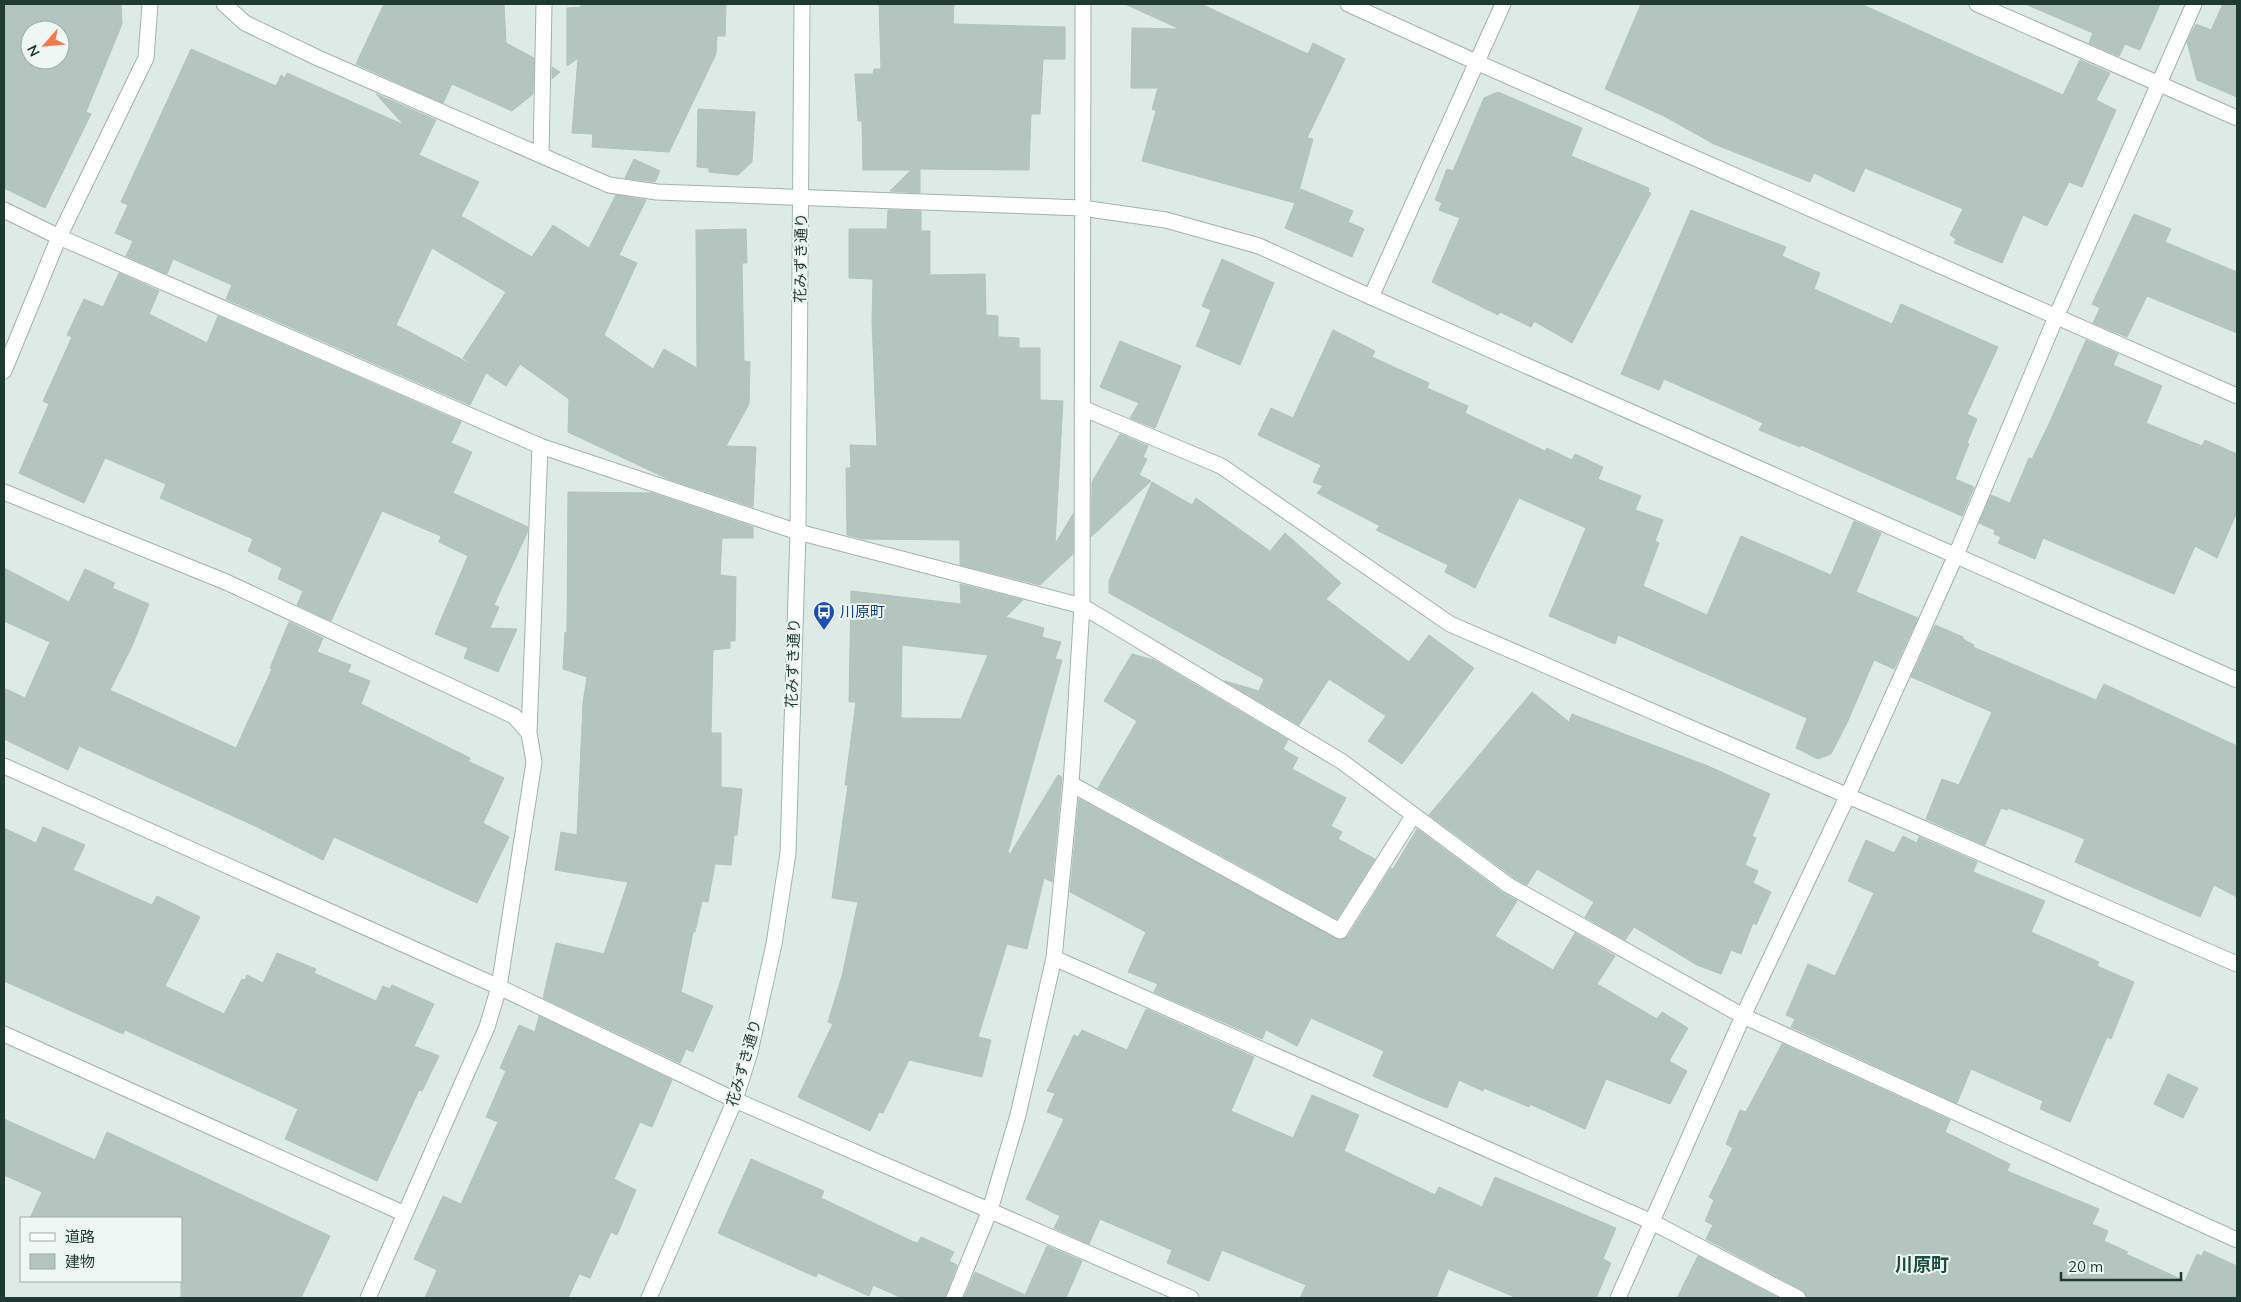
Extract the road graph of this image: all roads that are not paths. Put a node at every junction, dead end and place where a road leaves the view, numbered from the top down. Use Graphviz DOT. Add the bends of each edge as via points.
graph roads {
  1 [pos="150,4"];
  2 [pos="224,4"];
  3 [pos="544,4"];
  4 [pos="802,4"];
  5 [pos="1083,4"];
  6 [pos="1348,4"];
  7 [pos="1503,4"];
  8 [pos="1977,4"];
  9 [pos="2194,4"];
  10 [pos="1476,62"];
  11 [pos="2158,83"];
  12 [pos="2237,118"];
  13 [pos="541,155"];
  14 [pos="802,196"];
  15 [pos="1082,208"];
  16 [pos="4,210"];
  17 [pos="59,237"];
  18 [pos="1371,297"];
  19 [pos="2056,317"];
  20 [pos="4,371"];
  21 [pos="2237,396"];
  22 [pos="1082,408"];
  23 [pos="540,446"];
  24 [pos="4,492"];
  25 [pos="798,532"];
  26 [pos="1956,555"];
  27 [pos="1082,606"];
  28 [pos="2237,680"];
  29 [pos="529,733"];
  30 [pos="4,766"];
  31 [pos="1071,784"];
  32 [pos="1848,795"];
  33 [pos="1413,816"];
  34 [pos="1054,958"];
  35 [pos="2237,964"];
  36 [pos="500,986"];
  37 [pos="1743,1016"];
  38 [pos="4,1034"];
  39 [pos="735,1100"];
  40 [pos="990,1210"];
  41 [pos="405,1214"];
  42 [pos="1652,1222"];
  43 [pos="2237,1240"];
  44 [pos="368,1298"];
  45 [pos="649,1298"];
  46 [pos="954,1298"];
  47 [pos="1191,1298"];
  48 [pos="1618,1298"];
  49 [pos="1798,1298"];
  1 -- 17 [label="street" via="146,58"];
  2 -- 13 [label="street" via="245,22 318,58"];
  3 -- 13 [label="street"];
  4 -- 14 [label="street, 花みずき通り"];
  5 -- 15 [label="street"];
  6 -- 10 [label="street"];
  7 -- 10 [label="street"];
  8 -- 11 [label="street"];
  9 -- 11 [label="street"];
  10 -- 18 [label="street"];
  10 -- 19 [label="street"];
  11 -- 12 [label="street"];
  11 -- 19 [label="street"];
  13 -- 14 [label="street" via="609,185 657,192"];
  14 -- 15 [label="street"];
  14 -- 25 [label="street, 花みずき通り"];
  15 -- 18 [label="street" via="1166,220 1259,246"];
  15 -- 22 [label="street"];
  16 -- 17 [label="street"];
  17 -- 20 [label="street"];
  17 -- 23 [label="street"];
  18 -- 26 [label="street"];
  19 -- 21 [label="street"];
  19 -- 26 [label="street"];
  22 -- 27 [label="street"];
  22 -- 32 [label="street" via="1221,466 1450,624"];
  23 -- 25 [label="street"];
  23 -- 29 [label="street"];
  24 -- 29 [label="street" via="226,582 514,716"];
  25 -- 27 [label="street"];
  25 -- 39 [label="street, 花みずき通り" via="788,853 774,944 750,1052"];
  26 -- 28 [label="street"];
  26 -- 32 [label="street"];
  27 -- 31 [label="street"];
  27 -- 33 [label="street" via="1341,761"];
  29 -- 36 [label="street" via="534,762"];
  30 -- 36 [label="street"];
  31 -- 33 [label="street" via="1340,931"];
  31 -- 34 [label="street"];
  32 -- 35 [label="street"];
  32 -- 37 [label="street"];
  33 -- 37 [label="street" via="1508,885"];
  34 -- 40 [label="street" via="1018,1115"];
  34 -- 42 [label="street"];
  36 -- 39 [label="street"];
  36 -- 41 [label="street" via="487,1027"];
  37 -- 42 [label="street"];
  37 -- 43 [label="street"];
  38 -- 41 [label="street"];
  39 -- 40 [label="street"];
  39 -- 45 [label="street, 花みずき通り"];
  40 -- 46 [label="street"];
  40 -- 47 [label="street"];
  41 -- 44 [label="street"];
  42 -- 48 [label="street"];
  42 -- 49 [label="street"];
}
